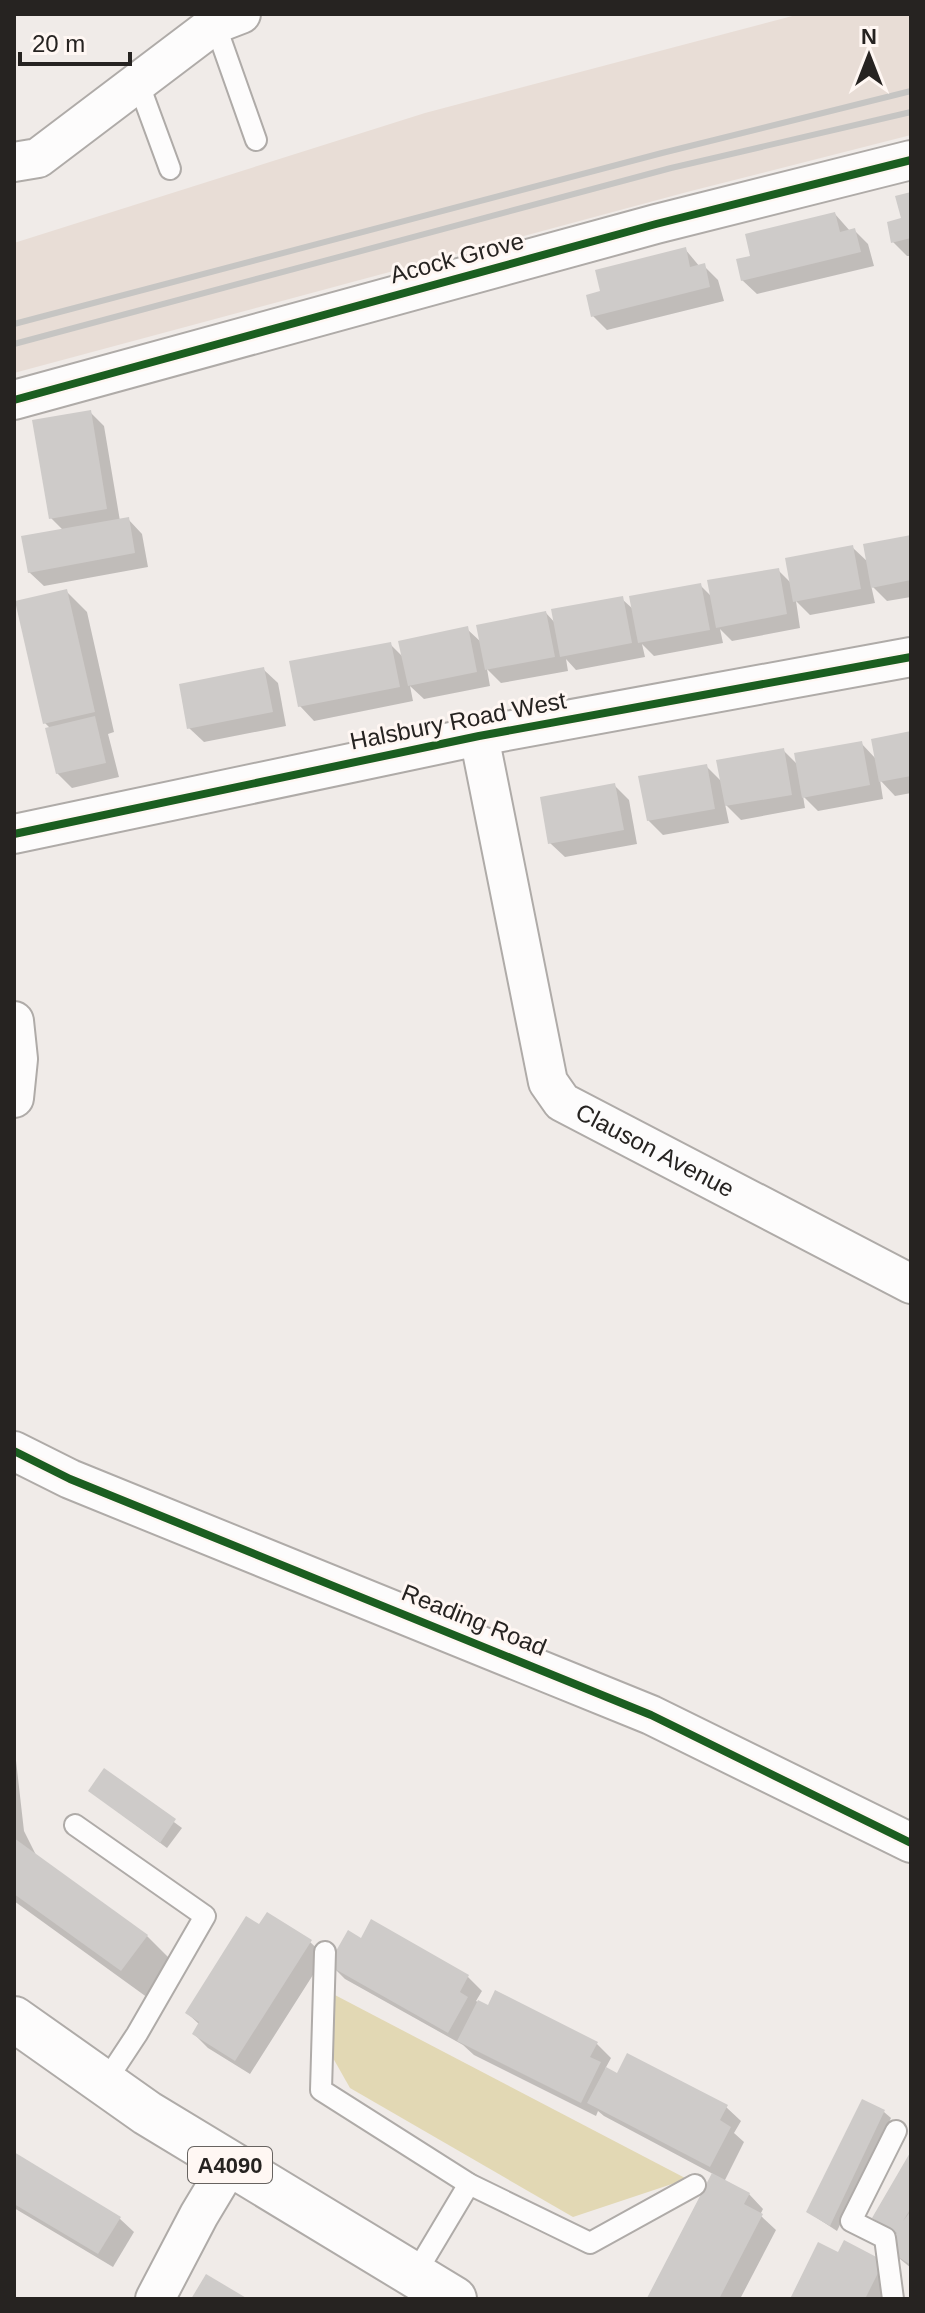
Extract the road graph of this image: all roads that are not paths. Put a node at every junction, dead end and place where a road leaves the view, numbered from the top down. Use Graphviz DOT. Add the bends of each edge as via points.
graph roads {
  1 [pos="228,19"];
  2 [pos="138,82"];
  3 [pos="256,140"];
  4 [pos="911,160"];
  5 [pos="14,162"];
  6 [pos="170,169"];
  7 [pos="14,400"];
  8 [pos="911,657"];
  9 [pos="479,736"];
  10 [pos="14,834"];
  11 [pos="14,1021"];
  12 [pos="14,1098"];
  13 [pos="911,1284"];
  14 [pos="14,1451"];
  15 [pos="75,1825"];
  16 [pos="911,1843"];
  17 [pos="325,1952"];
  18 [pos="14,2019"];
  19 [pos="104,2084"];
  20 [pos="896,2131"];
  21 [pos="229,2165"];
  22 [pos="469,2184"];
  23 [pos="695,2185"];
  24 [pos="414,2276"];
  25 [pos="155,2299"];
  26 [pos="454,2299"];
  27 [pos="893,2299"];
  1 -- 2 [label="street"];
  1 -- 3 [label="lane"];
  2 -- 5 [label="street" via="38,158"];
  2 -- 6 [label="lane"];
  4 -- 7 [label="street, Acock Grove" via="656,224"];
  8 -- 9 [label="street, Halsbury Road West"];
  9 -- 10 [label="street, Halsbury Road West"];
  9 -- 13 [label="street, Clauson Avenue" via="548,1082 562,1102"];
  11 -- 12 [label="street"];
  14 -- 16 [label="street, Reading Road" via="70,1479 651,1715"];
  15 -- 19 [label="lane" via="205,1916"];
  17 -- 22 [label="lane" via="321,2090"];
  18 -- 19 [label="main road, A4090"];
  19 -- 21 [label="main road, A4090"];
  20 -- 27 [label="lane" via="851,2221 885,2238"];
  21 -- 24 [label="main road, A4090"];
  21 -- 25 [label="street"];
  22 -- 23 [label="lane" via="590,2243"];
  22 -- 24 [label="lane"];
  24 -- 26 [label="main road, A4090"];
}
